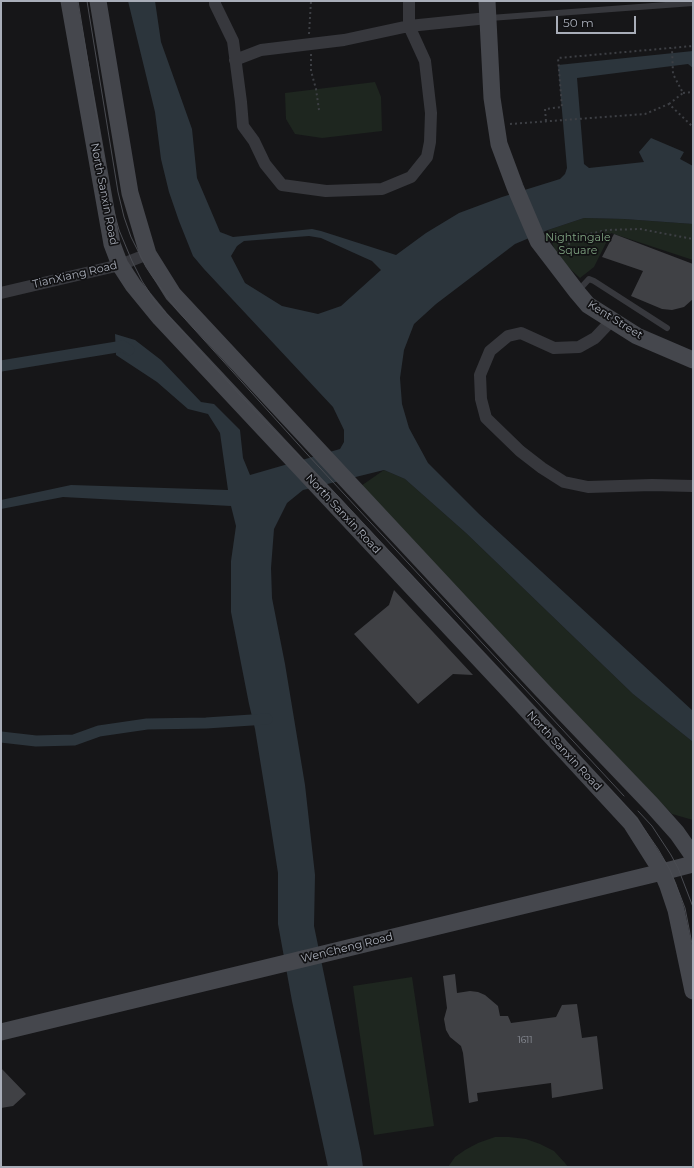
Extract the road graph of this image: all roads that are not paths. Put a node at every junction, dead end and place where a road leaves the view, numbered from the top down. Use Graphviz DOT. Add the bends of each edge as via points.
graph roads {
  1 [pos="69,1"];
  2 [pos="98,1"];
  3 [pos="215,1"];
  4 [pos="409,1"];
  5 [pos="671,2"];
  6 [pos="693,3"];
  7 [pos="488,9"];
  8 [pos="409,26"];
  9 [pos="235,60"];
  10 [pos="148,254"];
  11 [pos="120,265"];
  12 [pos="577,292"];
  13 [pos="1,293"];
  14 [pos="612,320"];
  15 [pos="667,328"];
  16 [pos="693,360"];
  17 [pos="693,486"];
  18 [pos="693,856"];
  19 [pos="693,864"];
  20 [pos="662,872"];
  21 [pos="693,991"];
  22 [pos="1,1032"];
  1 -- 11 [label="main road, North Sanxin Road" via="112,244"];
  2 -- 10 [label="main road" via="130,193"];
  3 -- 9 [label="street" via="233,41"];
  4 -- 8 [label="street"];
  5 -- 6 [label="lane"];
  5 -- 7 [label="lane"];
  7 -- 8 [label="street"];
  7 -- 12 [label="main road, Kent Street" via="492,98 499,144 538,241"];
  8 -- 9 [label="street" via="344,40 261,50"];
  8 -- 9 [label="street" via="425,61 431,113 430,142 427,158 411,178 382,189 326,191 282,185 265,164 254,141 243,126"];
  10 -- 11 [label="street, TianXiang Road"];
  10 -- 18 [label="main road" via="173,294 652,804 678,833"];
  11 -- 13 [label="street, TianXiang Road"];
  11 -- 20 [label="main road, North Sanxin Road" via="160,318 631,823"];
  12 -- 14 [label="main road, Kent Street" via="588,305"];
  12 -- 15 [label="lane" via="589,279"];
  14 -- 16 [label="main road, Kent Street" via="637,336"];
  14 -- 17 [label="street" via="595,338 579,347 554,348 521,333 508,336 490,350 480,375 481,399 486,418 520,451 564,482 588,487"];
  19 -- 20 [label="main road, WenCheng Road"];
  20 -- 21 [label="main road, North Sanxin Road" via="676,910"];
  20 -- 22 [label="main road, WenCheng Road"];
}
